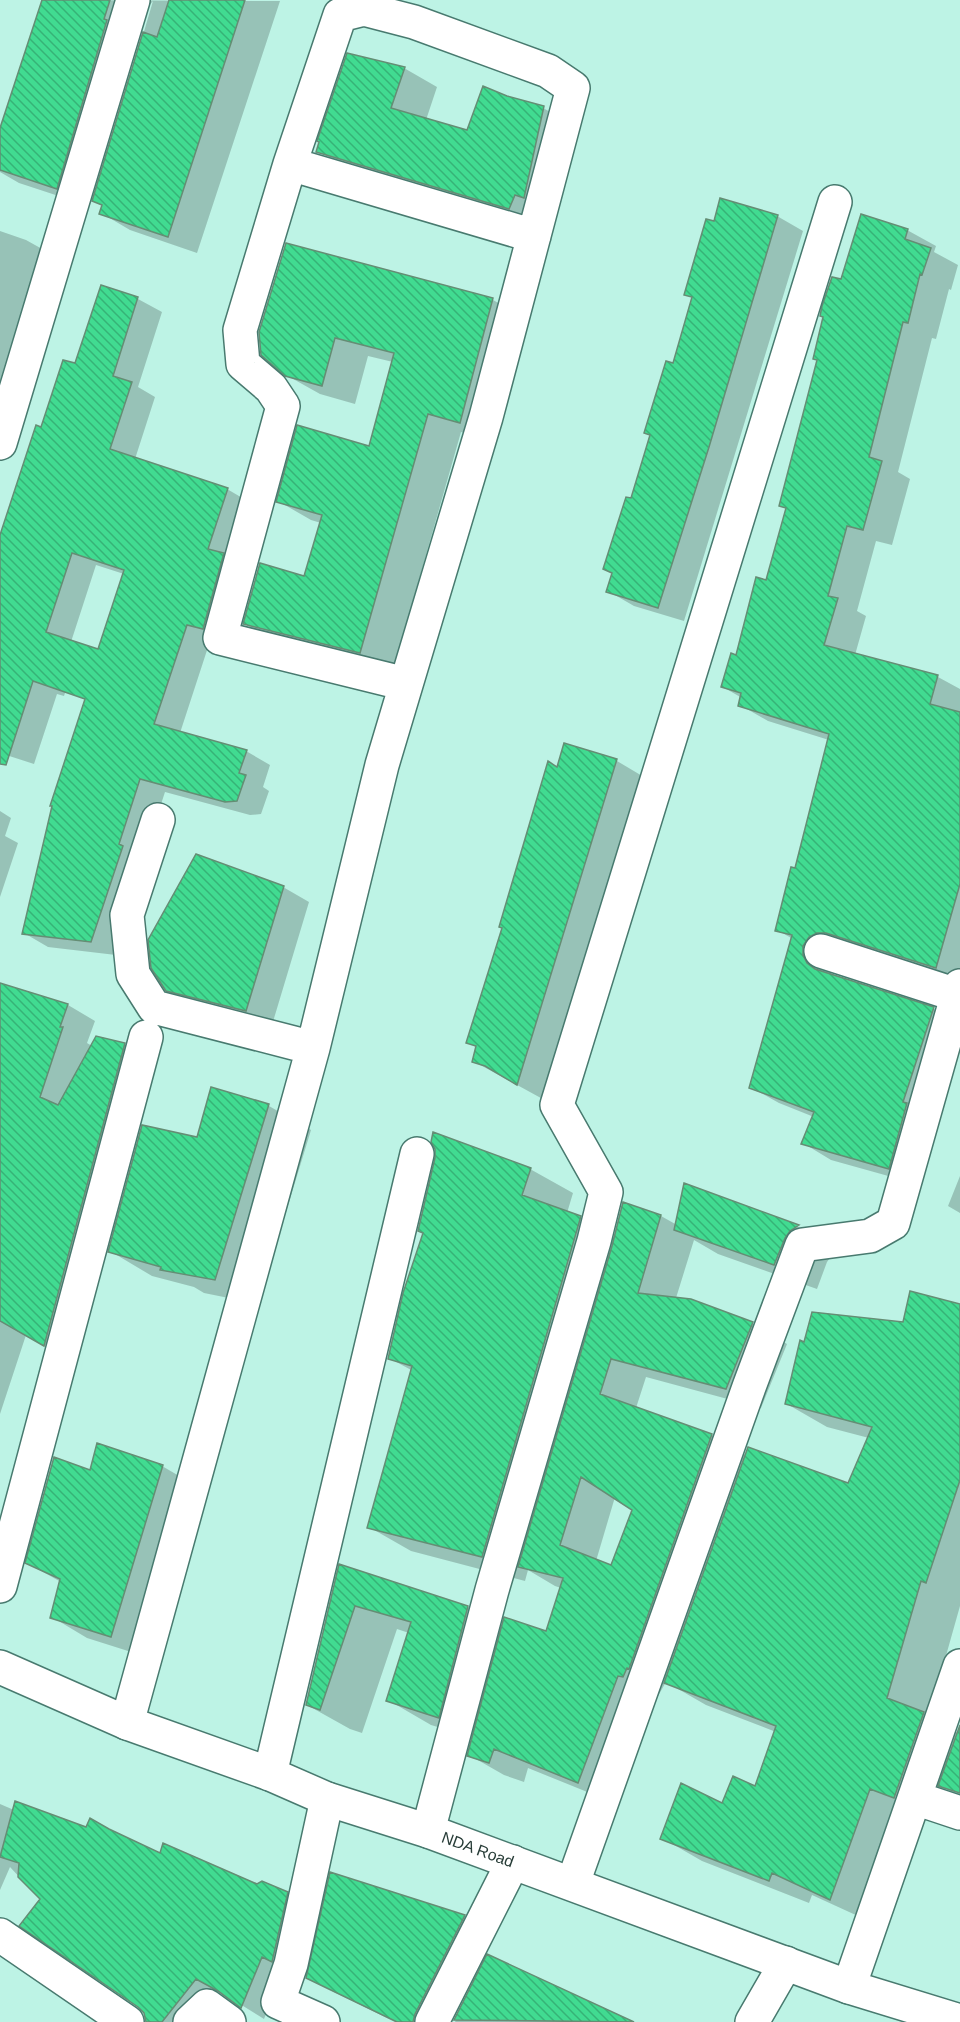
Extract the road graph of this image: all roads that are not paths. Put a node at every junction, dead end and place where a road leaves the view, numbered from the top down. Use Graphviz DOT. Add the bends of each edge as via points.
graph roads {
  1 [pos="133,0"];
  2 [pos="290,164"];
  3 [pos="835,202"];
  4 [pos="534,236"];
  5 [pos="0,443"];
  6 [pos="406,684"];
  7 [pos="158,820"];
  8 [pos="821,951"];
  9 [pos="959,990"];
  10 [pos="146,1037"];
  11 [pos="314,1048"];
  12 [pos="950,1061"];
  13 [pos="417,1154"];
  14 [pos="0,1587"];
  15 [pos="960,1666"];
  16 [pos="0,1667"];
  17 [pos="127,1723"];
  18 [pos="270,1774"];
  19 [pos="915,1798"];
  20 [pos="327,1799"];
  21 [pos="960,1813"];
  22 [pos="428,1831"];
  23 [pos="513,1862"];
  24 [pos="573,1883"];
  25 [pos="0,1935"];
  26 [pos="786,1963"];
  27 [pos="849,1987"];
  28 [pos="272,2012"];
  29 [pos="960,2021"];
  30 [pos="127,2022"];
  31 [pos="190,2022"];
  32 [pos="229,2022"];
  33 [pos="323,2022"];
  34 [pos="432,2022"];
  35 [pos="752,2022"];
  1 -- 5 [label="street"];
  2 -- 4 [label="street"];
  2 -- 4 [label="street" via="340,15 364,9 414,22 548,71 573,88"];
  2 -- 6 [label="street" via="240,330 243,364 271,388 283,406 220,638"];
  3 -- 22 [label="street" via="557,1105 606,1192 492,1590"];
  4 -- 6 [label="street" via="486,417"];
  6 -- 11 [label="street" via="382,765"];
  7 -- 11 [label="street" via="127,915 133,974 154,1007"];
  8 -- 9 [label="street"];
  9 -- 12 [label="street"];
  10 -- 14 [label="street"];
  11 -- 17 [label="street"];
  12 -- 24 [label="street" via="892,1223 870,1236 802,1245"];
  13 -- 18 [label="street"];
  15 -- 19 [label="street"];
  16 -- 17 [label="street, NDA Road"];
  17 -- 18 [label="street, NDA Road"];
  18 -- 20 [label="street, NDA Road"];
  19 -- 21 [label="street"];
  19 -- 27 [label="street"];
  20 -- 22 [label="street, NDA Road"];
  20 -- 28 [label="street" via="291,1964"];
  22 -- 23 [label="street, NDA Road"];
  23 -- 24 [label="street, NDA Road"];
  23 -- 34 [label="street"];
  24 -- 26 [label="street, NDA Road"];
  25 -- 30 [label="street"];
  26 -- 27 [label="street, NDA Road"];
  26 -- 35 [label="street"];
  27 -- 29 [label="street, NDA Road"];
  28 -- 33 [label="street"];
  31 -- 32 [label="street" via="207,2006"];
}
